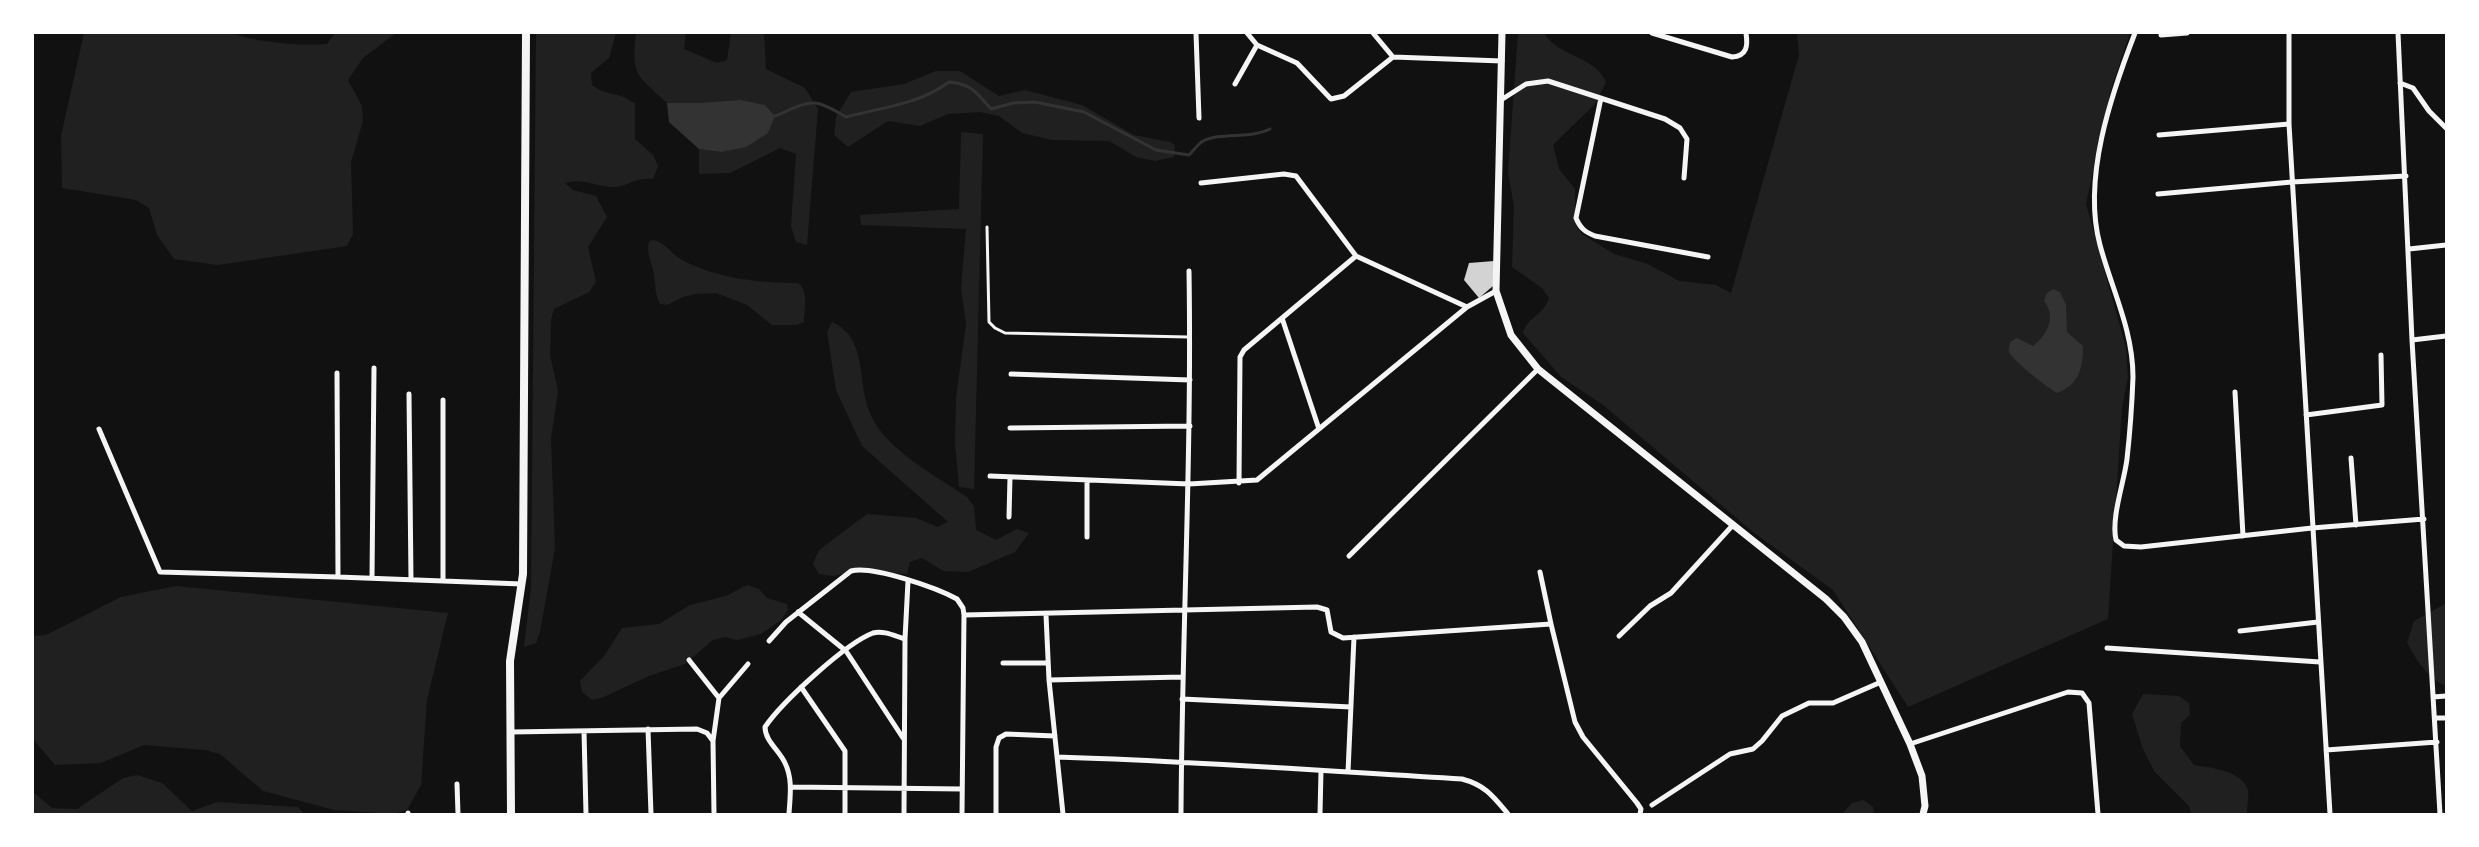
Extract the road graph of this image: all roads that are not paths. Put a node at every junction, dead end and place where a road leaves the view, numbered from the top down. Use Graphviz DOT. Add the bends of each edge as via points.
graph roads {
  1 [pos="526,33"];
  2 [pos="1196,33"];
  3 [pos="1247,33"];
  4 [pos="1373,33"];
  5 [pos="1502,33"];
  6 [pos="1652,33"];
  7 [pos="1746,33"];
  8 [pos="2135,33"];
  9 [pos="2187,33"];
  10 [pos="2289,33"];
  11 [pos="2398,33"];
  12 [pos="2161,35"];
  13 [pos="1257,45"];
  14 [pos="1393,57"];
  15 [pos="1502,61"];
  16 [pos="2400,83"];
  17 [pos="1235,84"];
  18 [pos="1601,98"];
  19 [pos="1501,100"];
  20 [pos="1199,118"];
  21 [pos="2289,124"];
  22 [pos="2446,128"];
  23 [pos="2160,135"];
  24 [pos="2406,176"];
  25 [pos="1684,178"];
  26 [pos="2292,182"];
  27 [pos="1201,183"];
  28 [pos="2158,194"];
  29 [pos="987,227"];
  30 [pos="2446,245"];
  31 [pos="2409,249"];
  32 [pos="1356,256"];
  33 [pos="1708,257"];
  34 [pos="1189,271"];
  35 [pos="1496,291"];
  36 [pos="1467,308"];
  37 [pos="1282,318"];
  38 [pos="2446,336"];
  39 [pos="1190,337"];
  40 [pos="2412,340"];
  41 [pos="2381,355"];
  42 [pos="374,368"];
  43 [pos="1538,369"];
  44 [pos="337,374"];
  45 [pos="1011,374"];
  46 [pos="1190,380"];
  47 [pos="2235,392"];
  48 [pos="409,394"];
  49 [pos="443,400"];
  50 [pos="2306,415"];
  51 [pos="1190,426"];
  52 [pos="1010,428"];
  53 [pos="99,429"];
  54 [pos="1319,429"];
  55 [pos="2351,458"];
  56 [pos="990,476"];
  57 [pos="1010,477"];
  58 [pos="1087,480"];
  59 [pos="1239,483"];
  60 [pos="1189,484"];
  61 [pos="1009,517"];
  62 [pos="2424,519"];
  63 [pos="2355,525"];
  64 [pos="1732,526"];
  65 [pos="2312,528"];
  66 [pos="2243,536"];
  67 [pos="1087,537"];
  68 [pos="1349,556"];
  69 [pos="1540,572"];
  70 [pos="338,577"];
  71 [pos="372,578"];
  72 [pos="411,580"];
  73 [pos="443,581"];
  74 [pos="908,581"];
  75 [pos="522,584"];
  76 [pos="1185,610"];
  77 [pos="798,612"];
  78 [pos="964,615"];
  79 [pos="1046,615"];
  80 [pos="2318,622"];
  81 [pos="1551,624"];
  82 [pos="2240,631"];
  83 [pos="1619,636"];
  84 [pos="1354,637"];
  85 [pos="905,639"];
  86 [pos="769,640"];
  87 [pos="2107,648"];
  88 [pos="846,651"];
  89 [pos="689,660"];
  90 [pos="2320,662"];
  91 [pos="1004,663"];
  92 [pos="1048,663"];
  93 [pos="748,664"];
  94 [pos="1182,677"];
  95 [pos="1049,680"];
  96 [pos="1881,682"];
  97 [pos="801,687"];
  98 [pos="2446,696"];
  99 [pos="2433,697"];
  100 [pos="719,698"];
  101 [pos="1182,699"];
  102 [pos="1351,706"];
  103 [pos="2435,718"];
  104 [pos="2446,718"];
  105 [pos="648,729"];
  106 [pos="584,731"];
  107 [pos="511,732"];
  108 [pos="1055,736"];
  109 [pos="904,740"];
  110 [pos="712,741"];
  111 [pos="2437,742"];
  112 [pos="1910,744"];
  113 [pos="2326,750"];
  114 [pos="1058,757"];
  115 [pos="1181,761"];
  116 [pos="1321,771"];
  117 [pos="1348,772"];
  118 [pos="2446,777"];
  119 [pos="2438,778"];
  120 [pos="457,784"];
  121 [pos="791,787"];
  122 [pos="846,789"];
  123 [pos="962,789"];
  124 [pos="904,790"];
  125 [pos="1652,804"];
  126 [pos="458,814"];
  127 [pos="511,814"];
  128 [pos="586,814"];
  129 [pos="651,814"];
  130 [pos="714,814"];
  131 [pos="789,814"];
  132 [pos="845,814"];
  133 [pos="904,814"];
  134 [pos="962,814"];
  135 [pos="996,814"];
  136 [pos="1064,814"];
  137 [pos="1181,814"];
  138 [pos="1320,814"];
  139 [pos="1508,814"];
  140 [pos="1640,814"];
  141 [pos="1923,814"];
  142 [pos="2098,814"];
  143 [pos="2330,814"];
  144 [pos="2440,814"];
  1 -- 75 [label="main road"];
  2 -- 20 [label="street"];
  3 -- 13 [label="street"];
  4 -- 14 [label="street"];
  5 -- 15 [label="street"];
  6 -- 7 [label="street" via="1739,57 1748,46"];
  8 -- 66 [label="street" via="2116,82 2094,202 2100,244 2132,349 2127,460 2114,535 2124,546 2141,547"];
  9 -- 12 [label="street"];
  10 -- 21 [label="street"];
  11 -- 16 [label="street"];
  13 -- 14 [label="street" via="1297,63 1331,99 1344,96"];
  13 -- 17 [label="street"];
  14 -- 15 [label="street"];
  15 -- 19 [label="street"];
  16 -- 22 [label="street" via="2413,88"];
  16 -- 24 [label="street"];
  18 -- 19 [label="street" via="1548,81 1526,84"];
  18 -- 25 [label="street" via="1665,119 1680,128 1688,139"];
  18 -- 33 [label="street" via="1576,218 1579,226 1595,236"];
  19 -- 35 [label="street"];
  21 -- 23 [label="street"];
  21 -- 26 [label="street"];
  24 -- 26 [label="street"];
  24 -- 31 [label="street"];
  26 -- 28 [label="street"];
  26 -- 50 [label="street"];
  27 -- 32 [label="street" via="1284,174 1296,177"];
  29 -- 39 [label="lane" via="988,321 995,328 1005,333"];
  30 -- 31 [label="street"];
  31 -- 40 [label="street"];
  32 -- 36 [label="street"];
  32 -- 37 [label="street"];
  34 -- 39 [label="street"];
  35 -- 36 [label="street"];
  35 -- 43 [label="street" via="1511,334"];
  36 -- 54 [label="street"];
  37 -- 54 [label="street"];
  37 -- 59 [label="street" via="1250,343 1240,357"];
  38 -- 40 [label="street"];
  39 -- 46 [label="street"];
  40 -- 62 [label="street"];
  41 -- 50 [label="street" via="2382,405"];
  42 -- 71 [label="street"];
  43 -- 64 [label="street"];
  43 -- 68 [label="street"];
  44 -- 70 [label="street"];
  45 -- 46 [label="street"];
  46 -- 51 [label="street"];
  47 -- 66 [label="street"];
  48 -- 72 [label="street"];
  49 -- 73 [label="street"];
  50 -- 65 [label="street"];
  51 -- 52 [label="street"];
  51 -- 60 [label="street"];
  53 -- 70 [label="street" via="160,572"];
  54 -- 59 [label="street" via="1257,480"];
  55 -- 63 [label="street"];
  56 -- 57 [label="street"];
  57 -- 58 [label="street"];
  57 -- 61 [label="street"];
  58 -- 60 [label="street"];
  58 -- 67 [label="street"];
  59 -- 60 [label="street"];
  60 -- 76 [label="street"];
  62 -- 63 [label="street"];
  62 -- 99 [label="street"];
  63 -- 65 [label="street"];
  64 -- 83 [label="street" via="1671,593 1650,606"];
  64 -- 96 [label="street" via="1826,598 1862,642"];
  65 -- 66 [label="street"];
  65 -- 80 [label="street"];
  69 -- 81 [label="street"];
  70 -- 71 [label="street"];
  71 -- 72 [label="street"];
  72 -- 73 [label="street"];
  73 -- 75 [label="street"];
  74 -- 77 [label="street" via="866,569 851,571"];
  74 -- 78 [label="street" via="957,599"];
  74 -- 85 [label="street"];
  75 -- 107 [label="main road" via="510,661"];
  76 -- 79 [label="street"];
  76 -- 84 [label="street" via="1317,607 1327,610 1332,632 1343,638"];
  76 -- 94 [label="street"];
  77 -- 86 [label="street"];
  77 -- 88 [label="street"];
  78 -- 79 [label="street"];
  78 -- 123 [label="street"];
  79 -- 92 [label="street"];
  80 -- 82 [label="street"];
  80 -- 90 [label="street"];
  81 -- 84 [label="street"];
  81 -- 140 [label="street" via="1575,722 1637,803"];
  84 -- 102 [label="street"];
  85 -- 88 [label="street" via="873,633"];
  85 -- 109 [label="street"];
  87 -- 90 [label="street"];
  88 -- 97 [label="street"];
  88 -- 109 [label="street"];
  89 -- 100 [label="street"];
  90 -- 113 [label="street"];
  91 -- 92 [label="street"];
  92 -- 95 [label="street"];
  93 -- 100 [label="street"];
  94 -- 95 [label="street"];
  94 -- 101 [label="street"];
  95 -- 108 [label="street"];
  96 -- 112 [label="street"];
  96 -- 125 [label="street" via="1833,704 1809,703 1782,716 1753,748 1730,754"];
  97 -- 121 [label="street" via="765,727 765,734 786,764"];
  97 -- 122 [label="street" via="845,751"];
  98 -- 99 [label="street"];
  99 -- 103 [label="street"];
  100 -- 110 [label="street"];
  101 -- 102 [label="street"];
  101 -- 115 [label="street"];
  102 -- 117 [label="street"];
  103 -- 104 [label="street"];
  103 -- 111 [label="street"];
  105 -- 106 [label="street"];
  105 -- 110 [label="street" via="697,729 707,733"];
  105 -- 129 [label="street"];
  106 -- 107 [label="street"];
  106 -- 128 [label="street"];
  107 -- 127 [label="main road"];
  108 -- 114 [label="street"];
  108 -- 135 [label="street" via="1006,734 999,738"];
  109 -- 124 [label="street"];
  110 -- 130 [label="street"];
  111 -- 113 [label="street"];
  111 -- 119 [label="street"];
  112 -- 141 [label="street" via="1922,776"];
  112 -- 142 [label="street" via="2068,692 2082,693 2089,703"];
  113 -- 143 [label="street"];
  114 -- 115 [label="street"];
  114 -- 136 [label="street"];
  115 -- 116 [label="street"];
  115 -- 137 [label="street"];
  116 -- 117 [label="street"];
  116 -- 138 [label="street"];
  117 -- 139 [label="street" via="1462,778 1486,789"];
  118 -- 119 [label="street"];
  119 -- 144 [label="street"];
  120 -- 126 [label="street"];
  121 -- 122 [label="street"];
  121 -- 131 [label="street"];
  122 -- 124 [label="street"];
  122 -- 132 [label="street"];
  123 -- 124 [label="street"];
  123 -- 134 [label="street"];
  124 -- 133 [label="street"];
}
